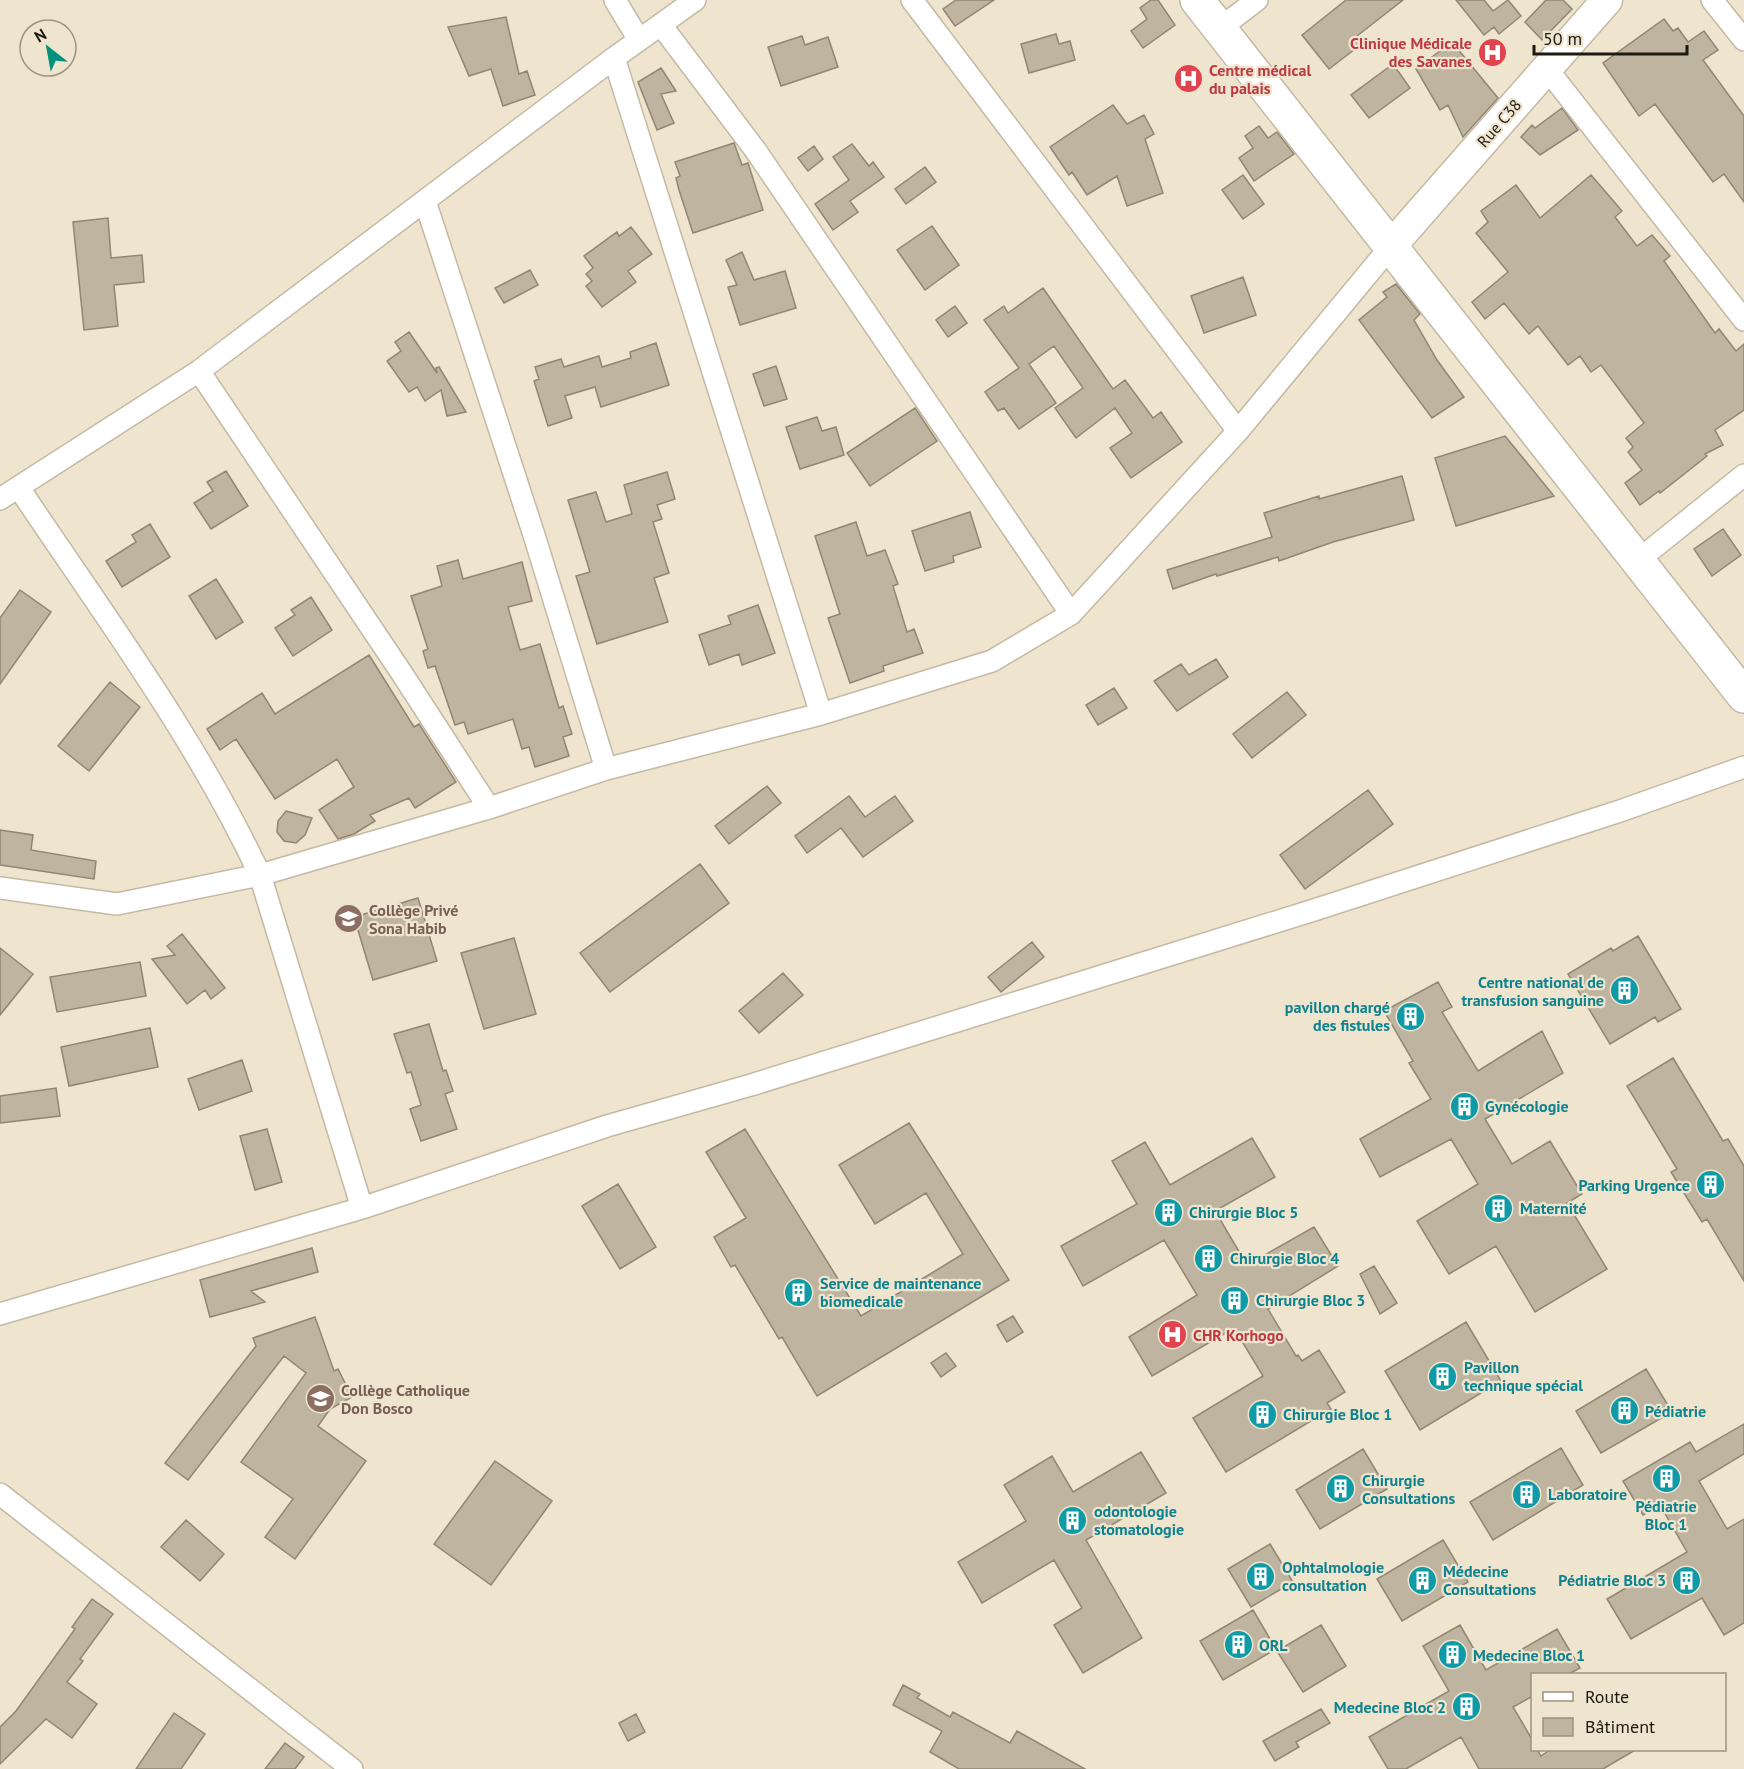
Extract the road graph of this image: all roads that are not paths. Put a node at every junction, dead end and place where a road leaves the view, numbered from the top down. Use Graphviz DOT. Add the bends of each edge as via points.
graph roads {
  1 [pos="615,0"];
  2 [pos="695,0"];
  3 [pos="912,0"];
  4 [pos="1197,0"];
  5 [pos="1257,0"];
  6 [pos="1607,0"];
  7 [pos="1712,0"];
  8 [pos="661,25"];
  9 [pos="1219,29"];
  10 [pos="639,40"];
  11 [pos="1744,40"];
  12 [pos="614,58"];
  13 [pos="1546,69"];
  14 [pos="425,201"];
  15 [pos="1391,246"];
  16 [pos="1744,320"];
  17 [pos="199,371"];
  18 [pos="1238,430"];
  19 [pos="1744,476"];
  20 [pos="19,488"];
  21 [pos="0,499"];
  22 [pos="1636,562"];
  23 [pos="1071,614"];
  24 [pos="1744,696"];
  25 [pos="821,714"];
  26 [pos="1744,767"];
  27 [pos="606,769"];
  28 [pos="489,808"];
  29 [pos="260,875"];
  30 [pos="0,888"];
  31 [pos="362,1208"];
  32 [pos="0,1314"];
  33 [pos="0,1494"];
  34 [pos="352,1769"];
  1 -- 10 [label="street"];
  2 -- 8 [label="street"];
  3 -- 18 [label="street"];
  4 -- 9 [label="main road"];
  5 -- 9 [label="street"];
  6 -- 13 [label="street, Rue C38"];
  7 -- 11 [label="street"];
  8 -- 10 [label="street"];
  8 -- 23 [label="street" via="763,161"];
  9 -- 15 [label="main road"];
  10 -- 12 [label="street"];
  12 -- 14 [label="street"];
  12 -- 25 [label="street"];
  13 -- 15 [label="street, Rue C38"];
  13 -- 16 [label="street"];
  14 -- 17 [label="street"];
  14 -- 27 [label="street"];
  15 -- 18 [label="street"];
  15 -- 22 [label="main road"];
  17 -- 20 [label="street"];
  17 -- 28 [label="street"];
  18 -- 23 [label="street"];
  19 -- 22 [label="street"];
  20 -- 21 [label="street"];
  20 -- 29 [label="street" via="172,717 236,824"];
  22 -- 24 [label="main road"];
  23 -- 25 [label="street" via="992,661"];
  25 -- 27 [label="street"];
  26 -- 31 [label="street" via="1311,911 607,1126"];
  27 -- 28 [label="street"];
  28 -- 29 [label="street"];
  29 -- 30 [label="street" via="117,904"];
  29 -- 31 [label="street"];
  31 -- 32 [label="street"];
  33 -- 34 [label="street"];
}
